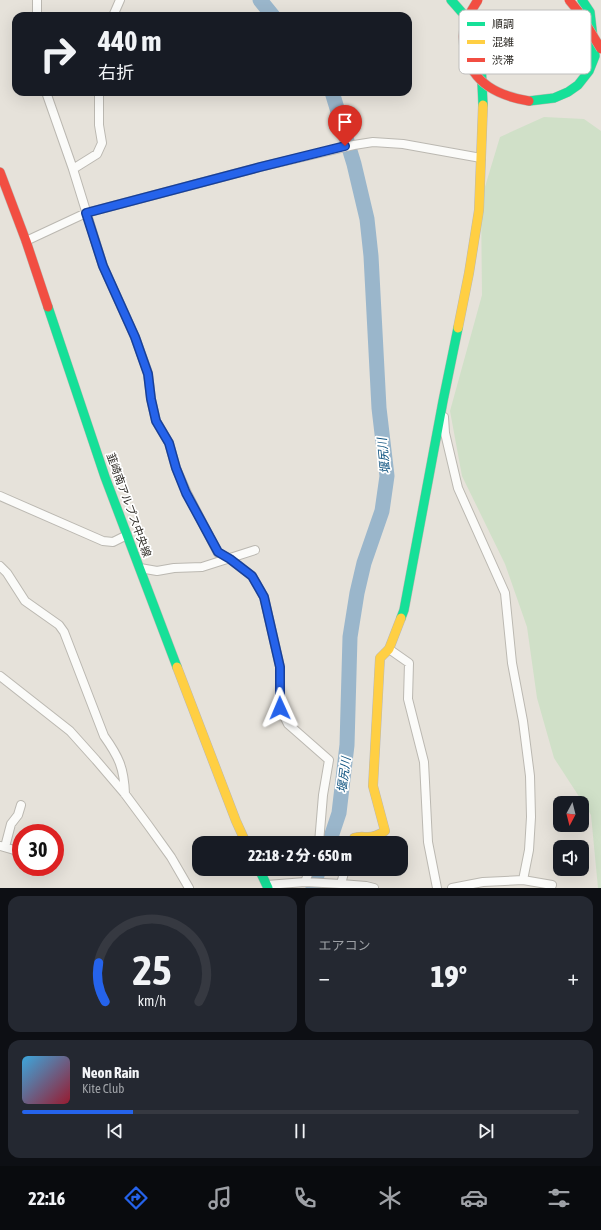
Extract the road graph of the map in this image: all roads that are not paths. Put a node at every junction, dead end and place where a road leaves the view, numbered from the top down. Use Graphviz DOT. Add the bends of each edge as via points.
graph roads {
  1 [pos="38,0"];
  2 [pos="120,0"];
  3 [pos="451,0"];
  4 [pos="478,0"];
  5 [pos="569,0"];
  6 [pos="582,0"];
  7 [pos="460,10"];
  8 [pos="471,10"];
  9 [pos="577,10"];
  10 [pos="589,10"];
  11 [pos="37,12"];
  12 [pos="114,12"];
  13 [pos="591,19"];
  14 [pos="591,32"];
  15 [pos="601,49"];
  16 [pos="591,68"];
  17 [pos="476,74"];
  18 [pos="481,74"];
  19 [pos="587,74"];
  20 [pos="47,96"];
  21 [pos="99,96"];
  22 [pos="481,158"];
  23 [pos="73,169"];
  24 [pos="0,172"];
  25 [pos="86,213"];
  26 [pos="26,241"];
  27 [pos="443,401"];
  28 [pos="0,496"];
  29 [pos="127,535"];
  30 [pos="256,550"];
  31 [pos="230,559"];
  32 [pos="0,566"];
  33 [pos="140,568"];
  34 [pos="389,649"];
  35 [pos="0,676"];
  36 [pos="125,794"];
  37 [pos="21,805"];
  38 [pos="243,836"];
  39 [pos="320,836"];
  40 [pos="375,836"];
  41 [pos="2,846"];
  42 [pos="12,849"];
  43 [pos="262,876"];
  44 [pos="308,876"];
  45 [pos="343,876"];
  46 [pos="523,880"];
  47 [pos="306,882"];
  48 [pos="341,884"];
  49 [pos="552,885"];
  50 [pos="268,887"];
  51 [pos="189,888"];
  52 [pos="374,888"];
  53 [pos="437,888"];
  54 [pos="452,888"];
  1 -- 11 [label="street"];
  2 -- 12 [label="street"];
  3 -- 7 [label="street"];
  4 -- 8 [label="street, bridge"];
  5 -- 9 [label="street, bridge"];
  6 -- 10 [label="street, bridge"];
  13 -- 16 [label="street, bridge" via="596,56"];
  14 -- 15 [label="street, bridge"];
  17 -- 19 [label="street, bridge" via="488,87 503,95 529,101 554,98 568,92"];
  18 -- 22 [label="street"];
  20 -- 23 [label="street"];
  21 -- 23 [label="street" via="102,143 97,154"];
  22 -- 25 [label="street" via="403,144 354,144"];
  22 -- 27 [label="street" via="479,210"];
  23 -- 25 [label="street"];
  24 -- 26 [label="street, 韮崎南アルプス中央線"];
  25 -- 26 [label="street"];
  25 -- 31 [label="street" via="103,266 135,337 148,374 156,421 169,443 186,493 218,552"];
  26 -- 29 [label="street, 韮崎南アルプス中央線"];
  27 -- 34 [label="street" via="404,610"];
  27 -- 46 [label="street" via="445,433 458,488 505,593 512,662 530,776 532,817"];
  28 -- 29 [label="street" via="103,541 113,542"];
  29 -- 33 [label="street, 韮崎南アルプス中央線"];
  30 -- 31 [label="street"];
  31 -- 33 [label="street" via="202,567 157,571"];
  31 -- 39 [label="street" via="252,576 264,597 280,667 280,708 288,724 329,760"];
  32 -- 36 [label="street" via="25,602 59,625 64,632 104,736 120,763"];
  33 -- 38 [label="street, 韮崎南アルプス中央線"];
  34 -- 40 [label="street" via="380,658 374,786 385,832"];
  34 -- 53 [label="street" via="409,663 408,699 424,762 428,842"];
  35 -- 36 [label="street" via="70,731"];
  36 -- 51 [label="street" via="171,857"];
  37 -- 41 [label="street"];
  41 -- 42 [label="street"];
  43 -- 50 [label="street"];
  44 -- 47 [label="street"];
  45 -- 48 [label="street"];
  46 -- 49 [label="street"];
  46 -- 54 [label="street" via="483,882"];
  47 -- 48 [label="street"];
  47 -- 50 [label="street"];
  48 -- 52 [label="street"];
}
